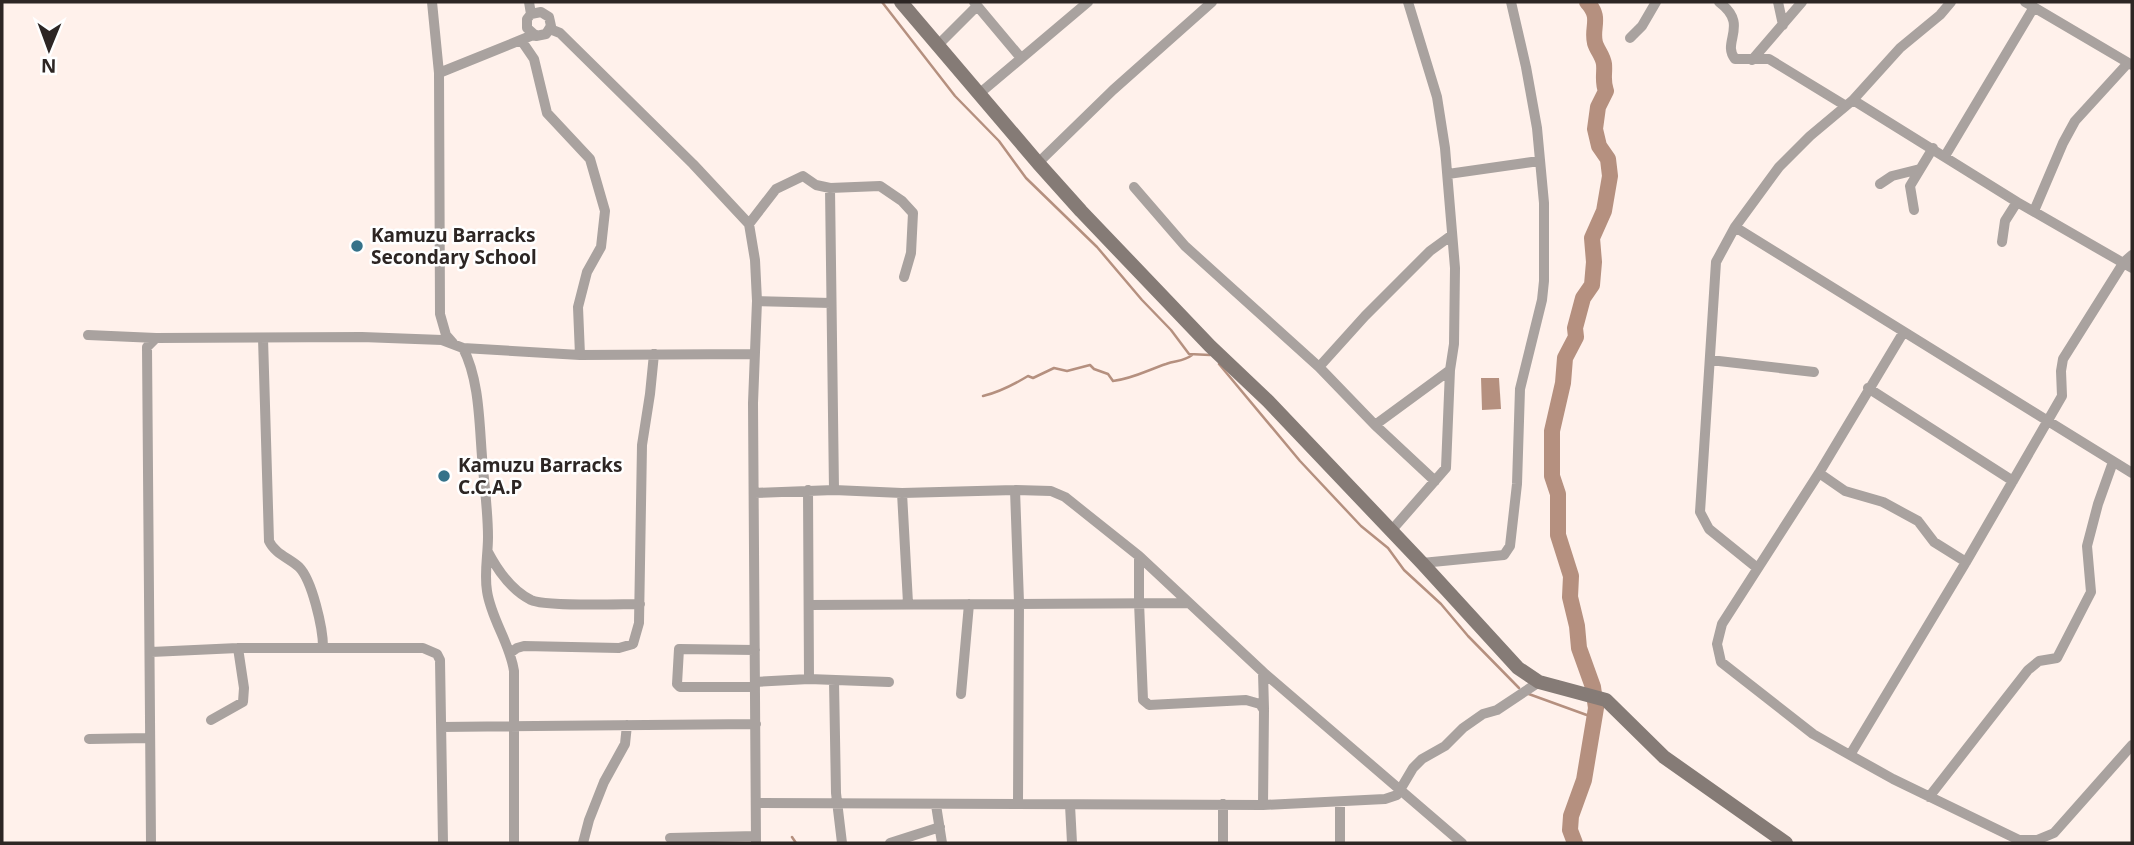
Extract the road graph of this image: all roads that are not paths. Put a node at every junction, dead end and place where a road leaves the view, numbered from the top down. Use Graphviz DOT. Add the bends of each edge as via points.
graph roads {
  1 [pos="432,2"];
  2 [pos="529,2"];
  3 [pos="901,2"];
  4 [pos="1088,2"];
  5 [pos="1212,2"];
  6 [pos="1408,2"];
  7 [pos="1511,2"];
  8 [pos="1656,2"];
  9 [pos="1719,2"];
  10 [pos="1778,2"];
  11 [pos="1802,2"];
  12 [pos="1951,2"];
  13 [pos="976,4"];
  14 [pos="2029,5"];
  15 [pos="531,14"];
  16 [pos="1783,25"];
  17 [pos="550,29"];
  18 [pos="533,35"];
  19 [pos="1630,37"];
  20 [pos="521,40"];
  21 [pos="937,46"];
  22 [pos="1021,58"];
  23 [pos="1752,60"];
  24 [pos="2130,64"];
  25 [pos="439,73"];
  26 [pos="980,93"];
  27 [pos="1849,103"];
  28 [pos="1933,148"];
  29 [pos="1945,156"];
  30 [pos="1539,161"];
  31 [pos="1038,163"];
  32 [pos="1920,169"];
  33 [pos="1448,174"];
  34 [pos="1880,184"];
  35 [pos="1134,187"];
  36 [pos="831,188"];
  37 [pos="2017,202"];
  38 [pos="1914,210"];
  39 [pos="2034,211"];
  40 [pos="749,223"];
  41 [pos="1735,227"];
  42 [pos="1452,235"];
  43 [pos="2002,242"];
  44 [pos="2129,262"];
  45 [pos="904,277"];
  46 [pos="757,301"];
  47 [pos="831,303"];
  48 [pos="1903,332"];
  49 [pos="88,335"];
  50 [pos="156,338"];
  51 [pos="263,338"];
  52 [pos="458,345"];
  53 [pos="654,354"];
  54 [pos="754,354"];
  55 [pos="580,355"];
  56 [pos="1710,360"];
  57 [pos="1319,367"];
  58 [pos="1450,370"];
  59 [pos="1814,372"];
  60 [pos="1868,388"];
  61 [pos="2048,421"];
  62 [pos="1375,425"];
  63 [pos="2113,462"];
  64 [pos="1819,473"];
  65 [pos="2132,473"];
  66 [pos="1435,481"];
  67 [pos="2013,481"];
  68 [pos="834,489"];
  69 [pos="808,490"];
  70 [pos="1015,490"];
  71 [pos="754,493"];
  72 [pos="902,493"];
  73 [pos="1391,531"];
  74 [pos="488,551"];
  75 [pos="1139,556"];
  76 [pos="1966,562"];
  77 [pos="1422,563"];
  78 [pos="1756,567"];
  79 [pos="1018,602"];
  80 [pos="1139,602"];
  81 [pos="908,603"];
  82 [pos="1189,603"];
  83 [pos="640,604"];
  84 [pos="969,604"];
  85 [pos="809,605"];
  86 [pos="323,647"];
  87 [pos="238,648"];
  88 [pos="755,650"];
  89 [pos="151,652"];
  90 [pos="510,653"];
  91 [pos="1263,672"];
  92 [pos="809,679"];
  93 [pos="834,681"];
  94 [pos="889,682"];
  95 [pos="1538,682"];
  96 [pos="755,685"];
  97 [pos="961,694"];
  98 [pos="1264,710"];
  99 [pos="211,720"];
  100 [pos="756,724"];
  101 [pos="627,725"];
  102 [pos="513,726"];
  103 [pos="441,727"];
  104 [pos="150,738"];
  105 [pos="89,739"];
  106 [pos="2132,745"];
  107 [pos="1850,755"];
  108 [pos="1401,789"];
  109 [pos="1929,797"];
  110 [pos="1340,802"];
  111 [pos="756,803"];
  112 [pos="837,803"];
  113 [pos="1018,803"];
  114 [pos="1223,804"];
  115 [pos="936,805"];
  116 [pos="1070,805"];
  117 [pos="1263,805"];
  118 [pos="940,827"];
  119 [pos="670,838"];
  120 [pos="756,840"];
  121 [pos="2048,841"];
  122 [pos="150,843"];
  123 [pos="443,843"];
  124 [pos="514,843"];
  125 [pos="583,843"];
  126 [pos="842,843"];
  127 [pos="890,843"];
  128 [pos="942,843"];
  129 [pos="1072,843"];
  130 [pos="1223,843"];
  131 [pos="1340,843"];
  132 [pos="1462,843"];
  133 [pos="1786,843"];
  1 -- 25 [label="street"];
  2 -- 15 [label="street"];
  3 -- 21 [label="street"];
  4 -- 22 [label="street"];
  5 -- 31 [label="street"];
  6 -- 33 [label="street" via="1437,97"];
  7 -- 30 [label="street" via="1529,81"];
  8 -- 19 [label="street"];
  9 -- 23 [label="street" via="1733,15 1731,56"];
  10 -- 16 [label="street"];
  11 -- 16 [label="street"];
  12 -- 27 [label="street"];
  13 -- 21 [label="street"];
  13 -- 22 [label="street"];
  14 -- 24 [label="street"];
  14 -- 29 [label="street"];
  15 -- 17 [label="street" via="547,15"];
  15 -- 18 [label="street" via="526,25"];
  16 -- 23 [label="street"];
  17 -- 18 [label="street" via="543,36"];
  17 -- 40 [label="street" via="560,33 641,111"];
  18 -- 20 [label="street"];
  20 -- 25 [label="street"];
  20 -- 55 [label="street" via="534,60 547,113 590,159 605,211 601,247 587,272 578,307"];
  21 -- 26 [label="street"];
  22 -- 26 [label="street"];
  23 -- 27 [label="street" via="1781,64"];
  24 -- 39 [label="street" via="2075,121"];
  25 -- 52 [label="street" via="440,314 446,335"];
  26 -- 31 [label="street"];
  27 -- 28 [label="street"];
  27 -- 41 [label="street" via="1779,167"];
  28 -- 29 [label="street"];
  28 -- 32 [label="street"];
  29 -- 37 [label="street"];
  30 -- 33 [label="street"];
  30 -- 77 [label="street" via="1544,281 1520,389 1509,550 1504,555"];
  31 -- 73 [label="street"];
  32 -- 34 [label="street"];
  32 -- 38 [label="street" via="1909,191"];
  33 -- 42 [label="street"];
  35 -- 57 [label="street" via="1185,246"];
  36 -- 40 [label="street" via="803,176 776,189"];
  36 -- 45 [label="street" via="880,186 911,208 911,253"];
  36 -- 47 [label="street"];
  37 -- 39 [label="street"];
  37 -- 43 [label="street" via="2005,221"];
  39 -- 44 [label="street"];
  40 -- 46 [label="street"];
  41 -- 48 [label="street"];
  41 -- 56 [label="street" via="1716,262"];
  42 -- 57 [label="street" via="1430,251"];
  42 -- 58 [label="street" via="1454,344"];
  44 -- 61 [label="street" via="2063,359 2062,396"];
  46 -- 47 [label="street"];
  46 -- 54 [label="street"];
  47 -- 68 [label="street"];
  48 -- 60 [label="street"];
  48 -- 61 [label="street"];
  49 -- 50 [label="street"];
  50 -- 51 [label="street"];
  50 -- 89 [label="street" via="147,347 146,361"];
  51 -- 52 [label="street" via="362,337 442,340"];
  51 -- 86 [label="street" via="269,541 302,570 321,619"];
  52 -- 55 [label="street"];
  52 -- 74 [label="street" via="470,366 477,401"];
  53 -- 54 [label="street"];
  53 -- 55 [label="street"];
  53 -- 83 [label="street" via="642,445"];
  54 -- 71 [label="street"];
  56 -- 59 [label="street"];
  56 -- 78 [label="street" via="1700,512 1709,529"];
  57 -- 62 [label="street"];
  58 -- 62 [label="street"];
  58 -- 66 [label="street" via="1448,463"];
  60 -- 64 [label="street"];
  60 -- 67 [label="street"];
  61 -- 63 [label="street"];
  61 -- 67 [label="street"];
  62 -- 66 [label="street"];
  63 -- 65 [label="street"];
  63 -- 109 [label="street" via="2087,546 2091,592 2057,658 2039,661 2028,670"];
  64 -- 76 [label="street" via="1845,491 1883,502 1918,521 1934,542"];
  64 -- 78 [label="street"];
  66 -- 73 [label="street"];
  67 -- 76 [label="street"];
  68 -- 69 [label="street"];
  68 -- 72 [label="street"];
  69 -- 71 [label="street"];
  69 -- 85 [label="street"];
  70 -- 72 [label="street"];
  70 -- 75 [label="street" via="1065,496"];
  70 -- 79 [label="street"];
  71 -- 88 [label="street"];
  72 -- 81 [label="street"];
  73 -- 77 [label="street"];
  74 -- 83 [label="street" via="509,583 533,601"];
  74 -- 90 [label="street" via="485,579 490,604"];
  75 -- 80 [label="street"];
  75 -- 82 [label="street"];
  76 -- 107 [label="street"];
  77 -- 95 [label="street" via="1518,668"];
  78 -- 107 [label="street" via="1719,630 1721,662 1813,734"];
  79 -- 80 [label="street"];
  79 -- 84 [label="street"];
  79 -- 113 [label="street"];
  80 -- 82 [label="street"];
  80 -- 98 [label="street" via="1145,704 1247,700"];
  81 -- 84 [label="street"];
  81 -- 85 [label="street"];
  82 -- 91 [label="street"];
  83 -- 90 [label="street" via="637,636 629,646 524,646"];
  84 -- 97 [label="street"];
  85 -- 92 [label="street"];
  86 -- 87 [label="street"];
  86 -- 103 [label="street" via="423,648 437,654"];
  87 -- 89 [label="street"];
  87 -- 99 [label="street" via="243,702"];
  88 -- 96 [label="street"];
  88 -- 96 [label="street" via="679,649 677,684"];
  89 -- 104 [label="street"];
  90 -- 102 [label="street"];
  91 -- 98 [label="street"];
  91 -- 108 [label="street"];
  92 -- 93 [label="street"];
  92 -- 96 [label="street"];
  93 -- 94 [label="street"];
  93 -- 112 [label="street"];
  95 -- 108 [label="street" via="1463,727 1413,768"];
  95 -- 133 [label="street" via="1606,700 1664,757"];
  96 -- 100 [label="street"];
  98 -- 117 [label="street"];
  100 -- 101 [label="street"];
  100 -- 111 [label="street"];
  101 -- 102 [label="street"];
  101 -- 125 [label="street" via="625,744 604,782"];
  102 -- 103 [label="street"];
  102 -- 124 [label="street"];
  103 -- 123 [label="street"];
  104 -- 105 [label="street"];
  104 -- 122 [label="street"];
  106 -- 121 [label="street"];
  107 -- 109 [label="street"];
  108 -- 110 [label="street" via="1392,798"];
  108 -- 132 [label="street"];
  109 -- 121 [label="street" via="2019,840"];
  110 -- 117 [label="street"];
  110 -- 131 [label="street"];
  111 -- 112 [label="street"];
  111 -- 120 [label="street"];
  112 -- 115 [label="street"];
  112 -- 126 [label="street"];
  113 -- 115 [label="street"];
  113 -- 116 [label="street"];
  114 -- 116 [label="street"];
  114 -- 117 [label="street"];
  114 -- 130 [label="street"];
  115 -- 118 [label="street"];
  116 -- 129 [label="street"];
  118 -- 127 [label="street"];
  118 -- 128 [label="street"];
  119 -- 120 [label="street"];
}
